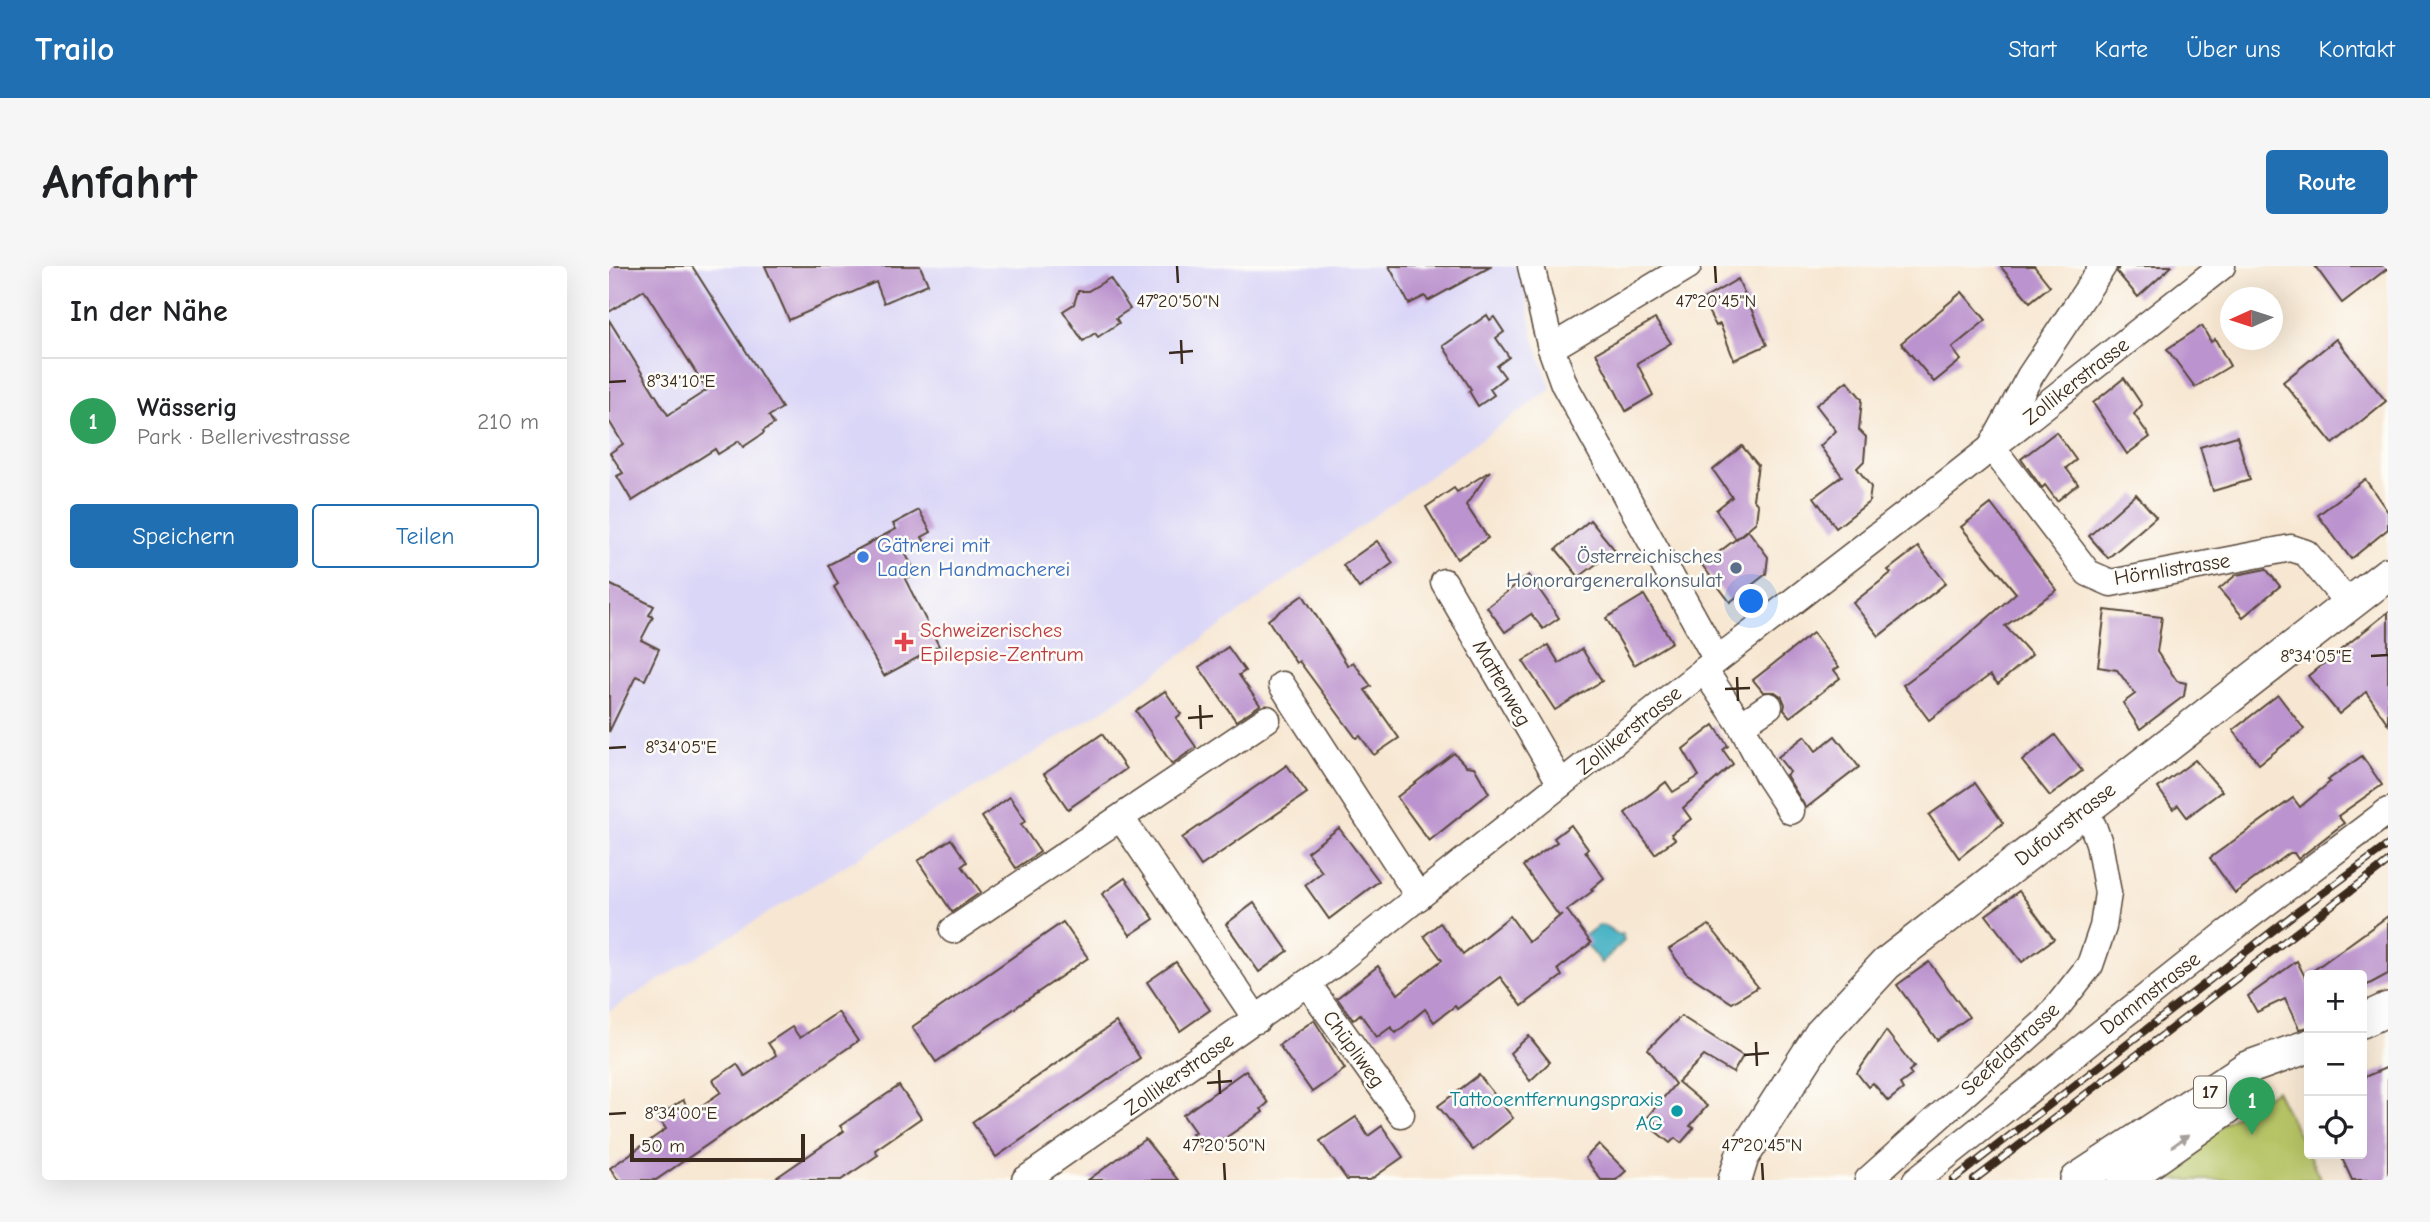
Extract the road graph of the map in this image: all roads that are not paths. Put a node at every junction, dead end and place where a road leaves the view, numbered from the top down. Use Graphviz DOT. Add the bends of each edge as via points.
graph roads {
  1 [pos="1531,266"];
  2 [pos="1688,266"];
  3 [pos="2222,266"];
  4 [pos="2101,267"];
  5 [pos="1552,348"];
  6 [pos="1992,446"];
  7 [pos="2388,574"];
  8 [pos="1444,582"];
  9 [pos="2350,604"];
  10 [pos="1711,665"];
  11 [pos="1282,685"];
  12 [pos="1769,706"];
  13 [pos="1267,719"];
  14 [pos="1741,725"];
  15 [pos="1561,784"];
  16 [pos="1791,811"];
  17 [pos="2081,811"];
  18 [pos="2388,811"];
  19 [pos="1121,818"];
  20 [pos="1419,897"];
  21 [pos="953,930"];
  22 [pos="1307,983"];
  23 [pos="2388,1009"];
  24 [pos="2367,1019"];
  25 [pos="1257,1020"];
  26 [pos="2304,1047"];
  27 [pos="2304,1049"];
  28 [pos="1401,1114"];
  29 [pos="1747,1170"];
  30 [pos="1025,1180"];
  31 [pos="1868,1180"];
  32 [pos="1916,1180"];
  33 [pos="2077,1180"];
  34 [pos="2124,1180"];
  1 -- 5 [label="street"];
  2 -- 5 [label="street"];
  3 -- 6 [label="street, Zollikerstrasse"];
  4 -- 6 [label="street" via="2029,376"];
  5 -- 10 [label="street" via="1564,384"];
  6 -- 9 [label="street, Hörnlistrasse" via="2088,573 2111,583 2291,548 2307,553"];
  6 -- 10 [label="street, Zollikerstrasse"];
  7 -- 9 [label="main road, Dufourstrasse"];
  8 -- 15 [label="street, Mattenweg"];
  9 -- 17 [label="main road, Dufourstrasse"];
  10 -- 14 [label="street"];
  10 -- 15 [label="street, Zollikerstrasse"];
  11 -- 20 [label="street"];
  12 -- 14 [label="street"];
  13 -- 19 [label="street"];
  14 -- 16 [label="street"];
  15 -- 20 [label="street, Zollikerstrasse"];
  17 -- 29 [label="main road, Dufourstrasse" via="1886,964 1821,1034 1775,1107"];
  17 -- 31 [label="street, Seefeldstrasse" via="2099,844 2108,893 2103,927 2089,965 2046,1021"];
  18 -- 32 [label="street, Dammstrasse"];
  19 -- 21 [label="street"];
  19 -- 25 [label="street"];
  20 -- 22 [label="street, Zollikerstrasse"];
  22 -- 25 [label="street, Zollikerstrasse"];
  22 -- 28 [label="street, Chüpliweg"];
  23 -- 24 [label="main road"];
  25 -- 30 [label="street, Zollikerstrasse"];
  26 -- 33 [label="main road, 17" via="2247,1068"];
  34 -- 27 [label="main road, 17, one-way"];
}
